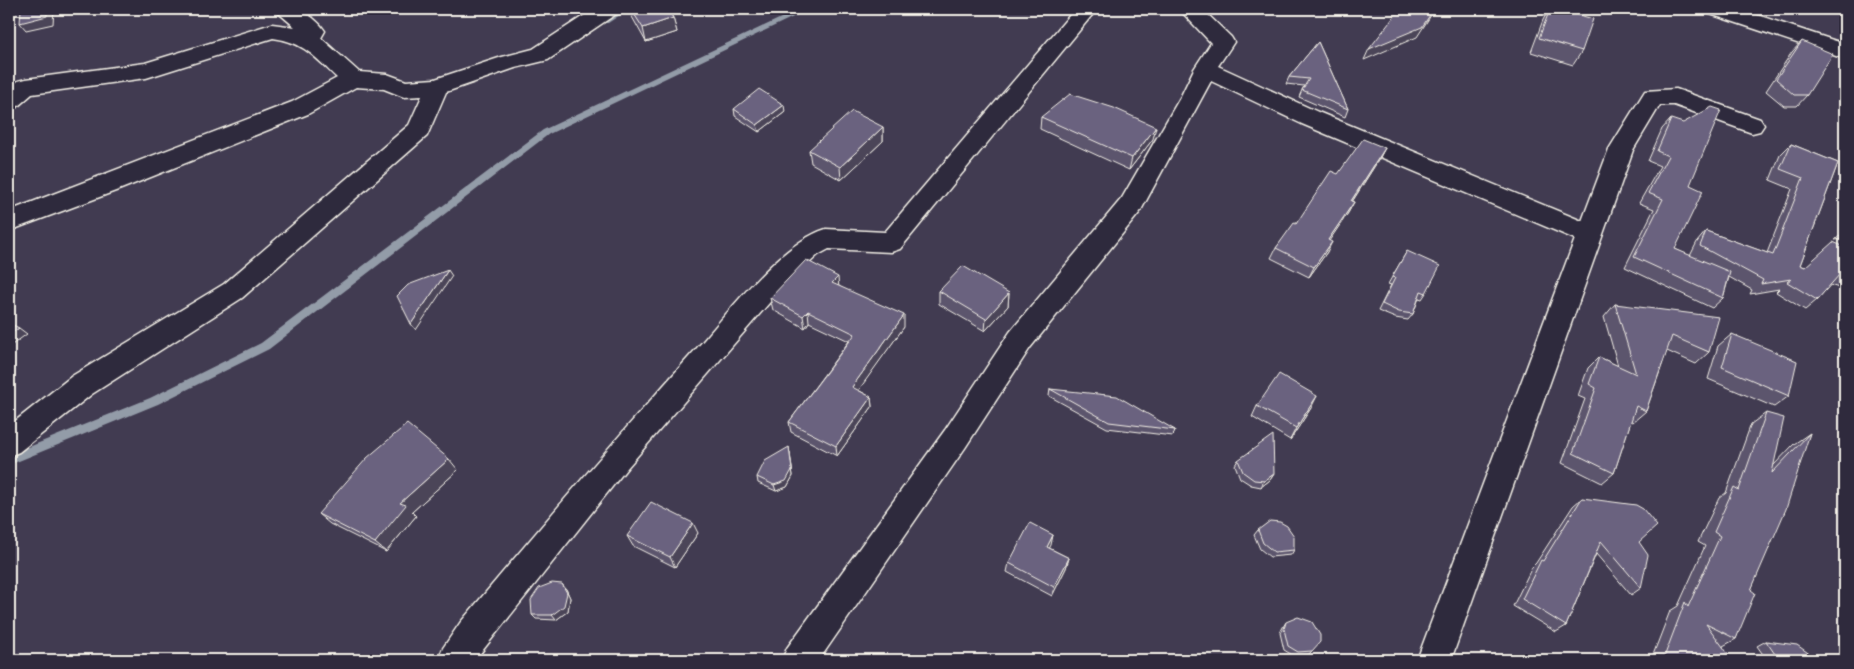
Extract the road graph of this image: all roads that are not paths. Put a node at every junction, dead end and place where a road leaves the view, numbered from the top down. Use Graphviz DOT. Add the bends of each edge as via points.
graph roads {
  1 [pos="285,9"];
  2 [pos="608,9"];
  3 [pos="1086,9"];
  4 [pos="1190,9"];
  5 [pos="1718,9"];
  6 [pos="309,40"];
  7 [pos="1845,52"];
  8 [pos="1204,69"];
  9 [pos="353,79"];
  10 [pos="437,87"];
  11 [pos="9,101"];
  12 [pos="1752,125"];
  13 [pos="9,221"];
  14 [pos="1589,234"];
  15 [pos="9,443"];
  16 [pos="455,660"];
  17 [pos="799,660"];
  18 [pos="1434,660"];
  1 -- 6 [label="street" via="314,31"];
  2 -- 10 [label="street" via="540,55"];
  3 -- 16 [label="street" via="891,242 826,239 809,248 773,281 616,459"];
  4 -- 8 [label="street" via="1223,42"];
  5 -- 7 [label="street"];
  6 -- 9 [label="street"];
  6 -- 11 [label="street" via="272,31 146,70 26,87"];
  8 -- 14 [label="street" via="1310,118"];
  8 -- 17 [label="street" via="1193,96 1131,205 1020,340 955,440"];
  9 -- 10 [label="street" via="387,82 404,89"];
  9 -- 13 [label="street" via="300,108"];
  10 -- 15 [label="street" via="419,130 233,291 82,385"];
  12 -- 14 [label="street" via="1676,97 1653,97 1620,149"];
  14 -- 18 [label="street"];
}
